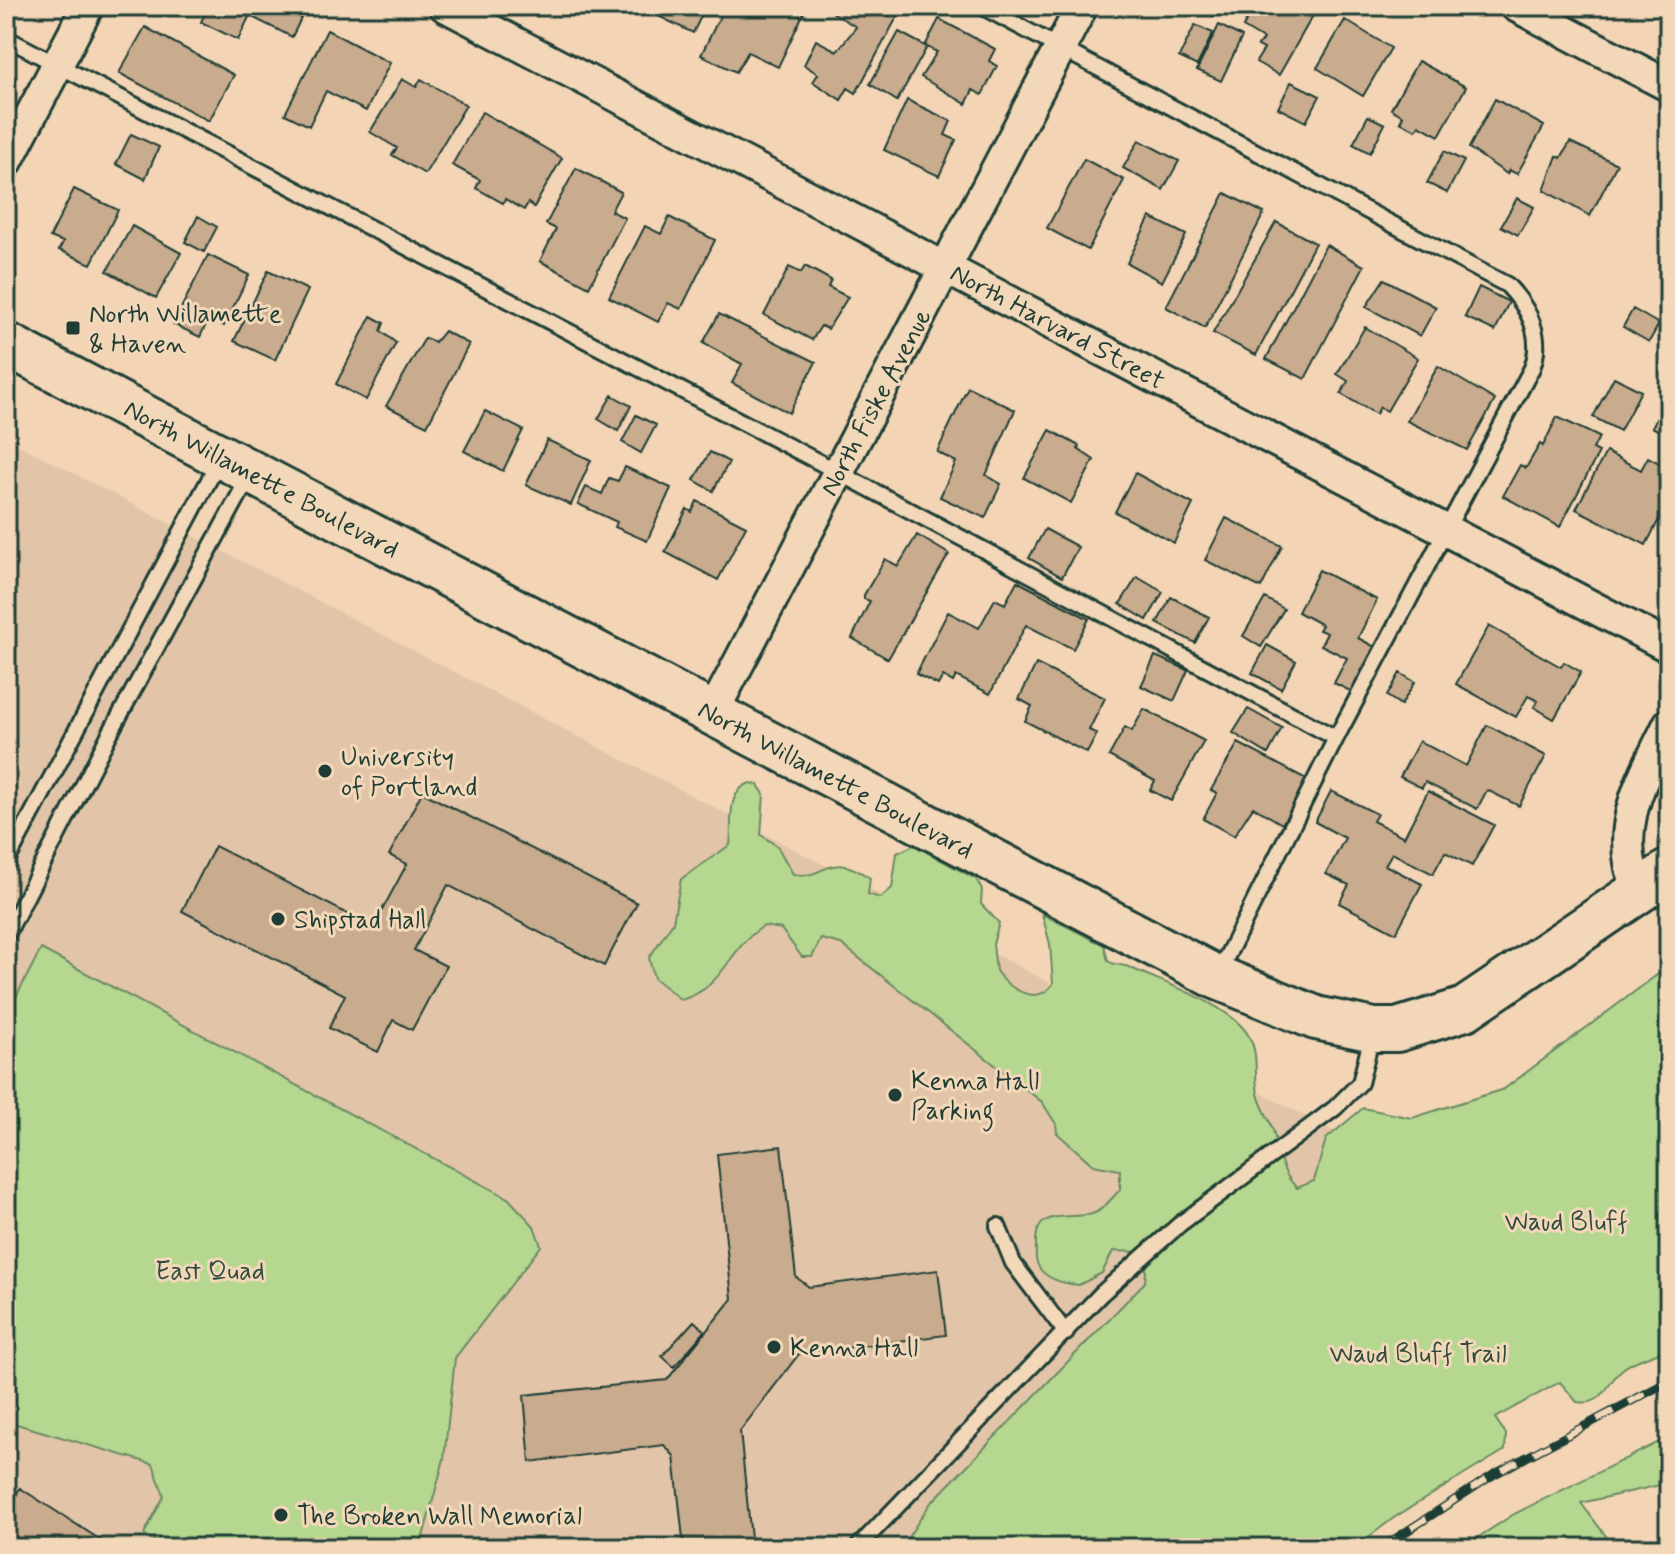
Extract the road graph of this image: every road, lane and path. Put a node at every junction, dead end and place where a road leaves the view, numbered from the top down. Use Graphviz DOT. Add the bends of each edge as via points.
graph roads {
  1 [pos="88,6"];
  2 [pos="445,6"];
  3 [pos="981,6"];
  4 [pos="1082,6"];
  5 [pos="1516,6"];
  6 [pos="6,38"];
  7 [pos="1061,48"];
  8 [pos="57,65"];
  9 [pos="1669,86"];
  10 [pos="6,163"];
  11 [pos="946,267"];
  12 [pos="6,344"];
  13 [pos="236,465"];
  14 [pos="838,472"];
  15 [pos="1445,529"];
  16 [pos="1669,647"];
  17 [pos="712,714"];
  18 [pos="1669,724"];
  19 [pos="1336,738"];
  20 [pos="6,863"];
  21 [pos="1654,881"];
  22 [pos="6,936"];
  23 [pos="1216,977"];
  24 [pos="1374,1030"];
  25 [pos="998,1226"];
  26 [pos="1066,1333"];
  27 [pos="857,1548"];
  1 -- 8 [label="street"];
  2 -- 11 [label="street, North Harvard Street"];
  3 -- 7 [label="lane"];
  4 -- 7 [label="street, North Fiske Avenue"];
  5 -- 9 [label="street"];
  6 -- 8 [label="lane"];
  7 -- 11 [label="street, North Fiske Avenue"];
  7 -- 15 [label="lane" via="1507,285 1519,297 1534,326 1537,356"];
  8 -- 10 [label="street"];
  8 -- 14 [label="lane"];
  11 -- 14 [label="street, North Fiske Avenue"];
  11 -- 15 [label="street, North Harvard Street"];
  12 -- 13 [label="main road, North Willamette Boulevard"];
  13 -- 17 [label="main road, North Willamette Boulevard"];
  13 -- 20 [label="lane"];
  13 -- 22 [label="lane" via="108,737"];
  14 -- 17 [label="street, North Fiske Avenue"];
  14 -- 19 [label="lane"];
  15 -- 16 [label="street, North Harvard Street"];
  15 -- 19 [label="lane"];
  17 -- 23 [label="main road, North Willamette Boulevard"];
  18 -- 21 [label="street" via="1628,814 1627,856"];
  19 -- 23 [label="lane"];
  21 -- 24 [label="main road, North Willamette Boulevard" via="1465,1009 1397,1030"];
  23 -- 24 [label="main road, North Willamette Boulevard" via="1303,1014"];
  24 -- 26 [label="lane" via="1360,1083 1180,1224 1101,1294"];
  25 -- 26 [label="lane" via="1013,1263"];
  26 -- 27 [label="lane"];
}
